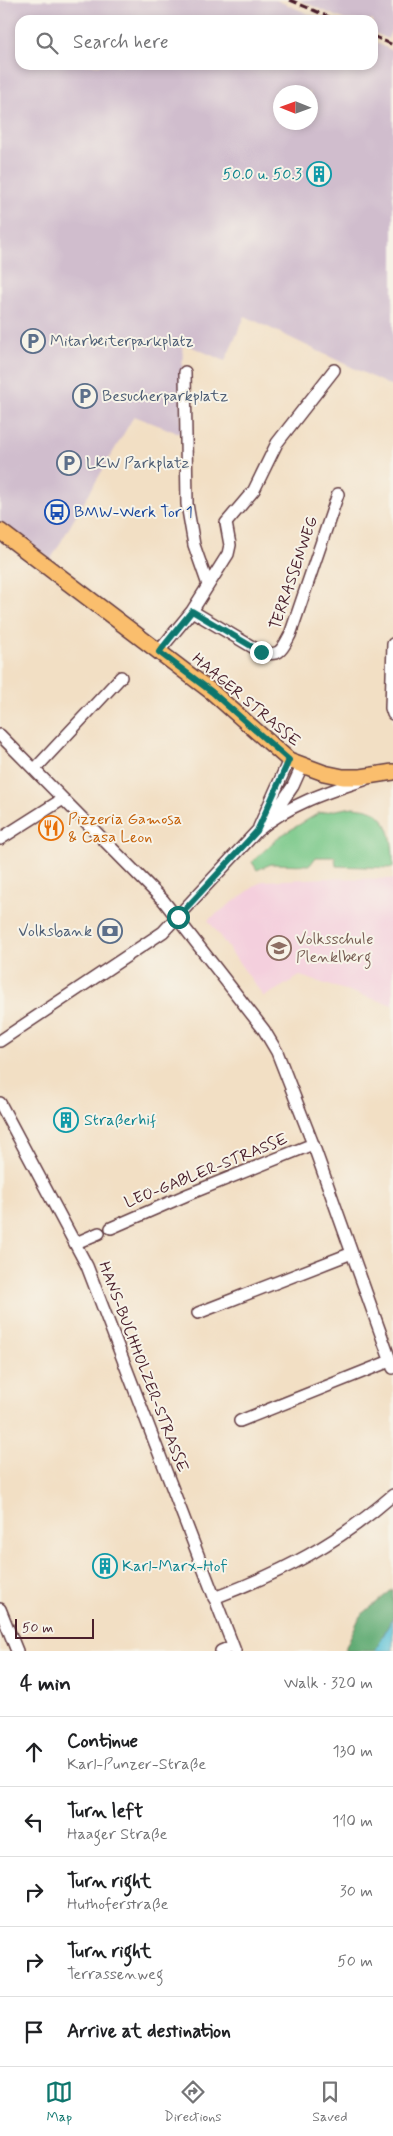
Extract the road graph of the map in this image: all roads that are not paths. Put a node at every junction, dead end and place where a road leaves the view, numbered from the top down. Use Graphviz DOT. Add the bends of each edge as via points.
graph roads {
  1 [pos="334,370"];
  2 [pos="185,372"];
  3 [pos="338,494"];
  4 [pos="0,531"];
  5 [pos="208,585"];
  6 [pos="192,611"];
  7 [pos="393,644"];
  8 [pos="159,652"];
  9 [pos="121,677"];
  10 [pos="393,714"];
  11 [pos="0,735"];
  12 [pos="296,763"];
  13 [pos="35,769"];
  14 [pos="393,772"];
  15 [pos="378,775"];
  16 [pos="63,799"];
  17 [pos="270,820"];
  18 [pos="257,831"];
  19 [pos="0,839"];
  20 [pos="178,917"];
  21 [pos="0,1041"];
  22 [pos="0,1103"];
  23 [pos="313,1144"];
  24 [pos="111,1228"];
  25 [pos="98,1233"];
  26 [pos="76,1243"];
  27 [pos="352,1252"];
  28 [pos="198,1313"];
  29 [pos="391,1364"];
  30 [pos="240,1421"];
  31 [pos="393,1495"];
  32 [pos="214,1598"];
  33 [pos="0,1609"];
  34 [pos="234,1649"];
  35 [pos="18,1651"];
  36 [pos="221,1651"];
  1 -- 5 [label="street" via="276,443 254,490 226,523 230,545 228,554"];
  2 -- 5 [label="street" via="187,504 194,545"];
  3 -- 6 [label="street, TERRASSENWEG" via="282,651 271,655 261,652"];
  4 -- 8 [label="main road, HAAGER STRASSE"];
  5 -- 6 [label="street"];
  6 -- 8 [label="street"];
  7 -- 10 [label="street"];
  8 -- 12 [label="main road, HAAGER STRASSE"];
  9 -- 13 [label="street"];
  11 -- 13 [label="street, LEO-GABLER-STRASSE"];
  12 -- 15 [label="main road, HAAGER STRASSE" via="343,776"];
  12 -- 17 [label="street" via="290,791"];
  12 -- 18 [label="street"];
  13 -- 16 [label="street, LEO-GABLER-STRASSE"];
  14 -- 15 [label="main road, HAAGER STRASSE"];
  15 -- 17 [label="street" via="320,794"];
  16 -- 19 [label="street"];
  16 -- 20 [label="street, LEO-GABLER-STRASSE"];
  17 -- 18 [label="street"];
  18 -- 20 [label="street"];
  20 -- 21 [label="street" via="148,943"];
  20 -- 23 [label="street, LEO-GABLER-STRASSE" via="264,1030 277,1052"];
  22 -- 26 [label="street, HANS-BUCHHOLZER-STRASSE"];
  23 -- 24 [label="street, LEO-GABLER-STRASSE"];
  23 -- 27 [label="street, LEO-GABLER-STRASSE"];
  25 -- 26 [label="street"];
  26 -- 32 [label="street, HANS-BUCHHOLZER-STRASSE"];
  27 -- 28 [label="street"];
  27 -- 29 [label="street, LEO-GABLER-STRASSE"];
  29 -- 30 [label="street, LEO-GABLER-STRASSE"];
  31 -- 32 [label="street" via="329,1544 294,1565"];
  32 -- 34 [label="street, HANS-BUCHHOLZER-STRASSE"];
  33 -- 35 [label="street"];
  34 -- 36 [label="street"];
}
